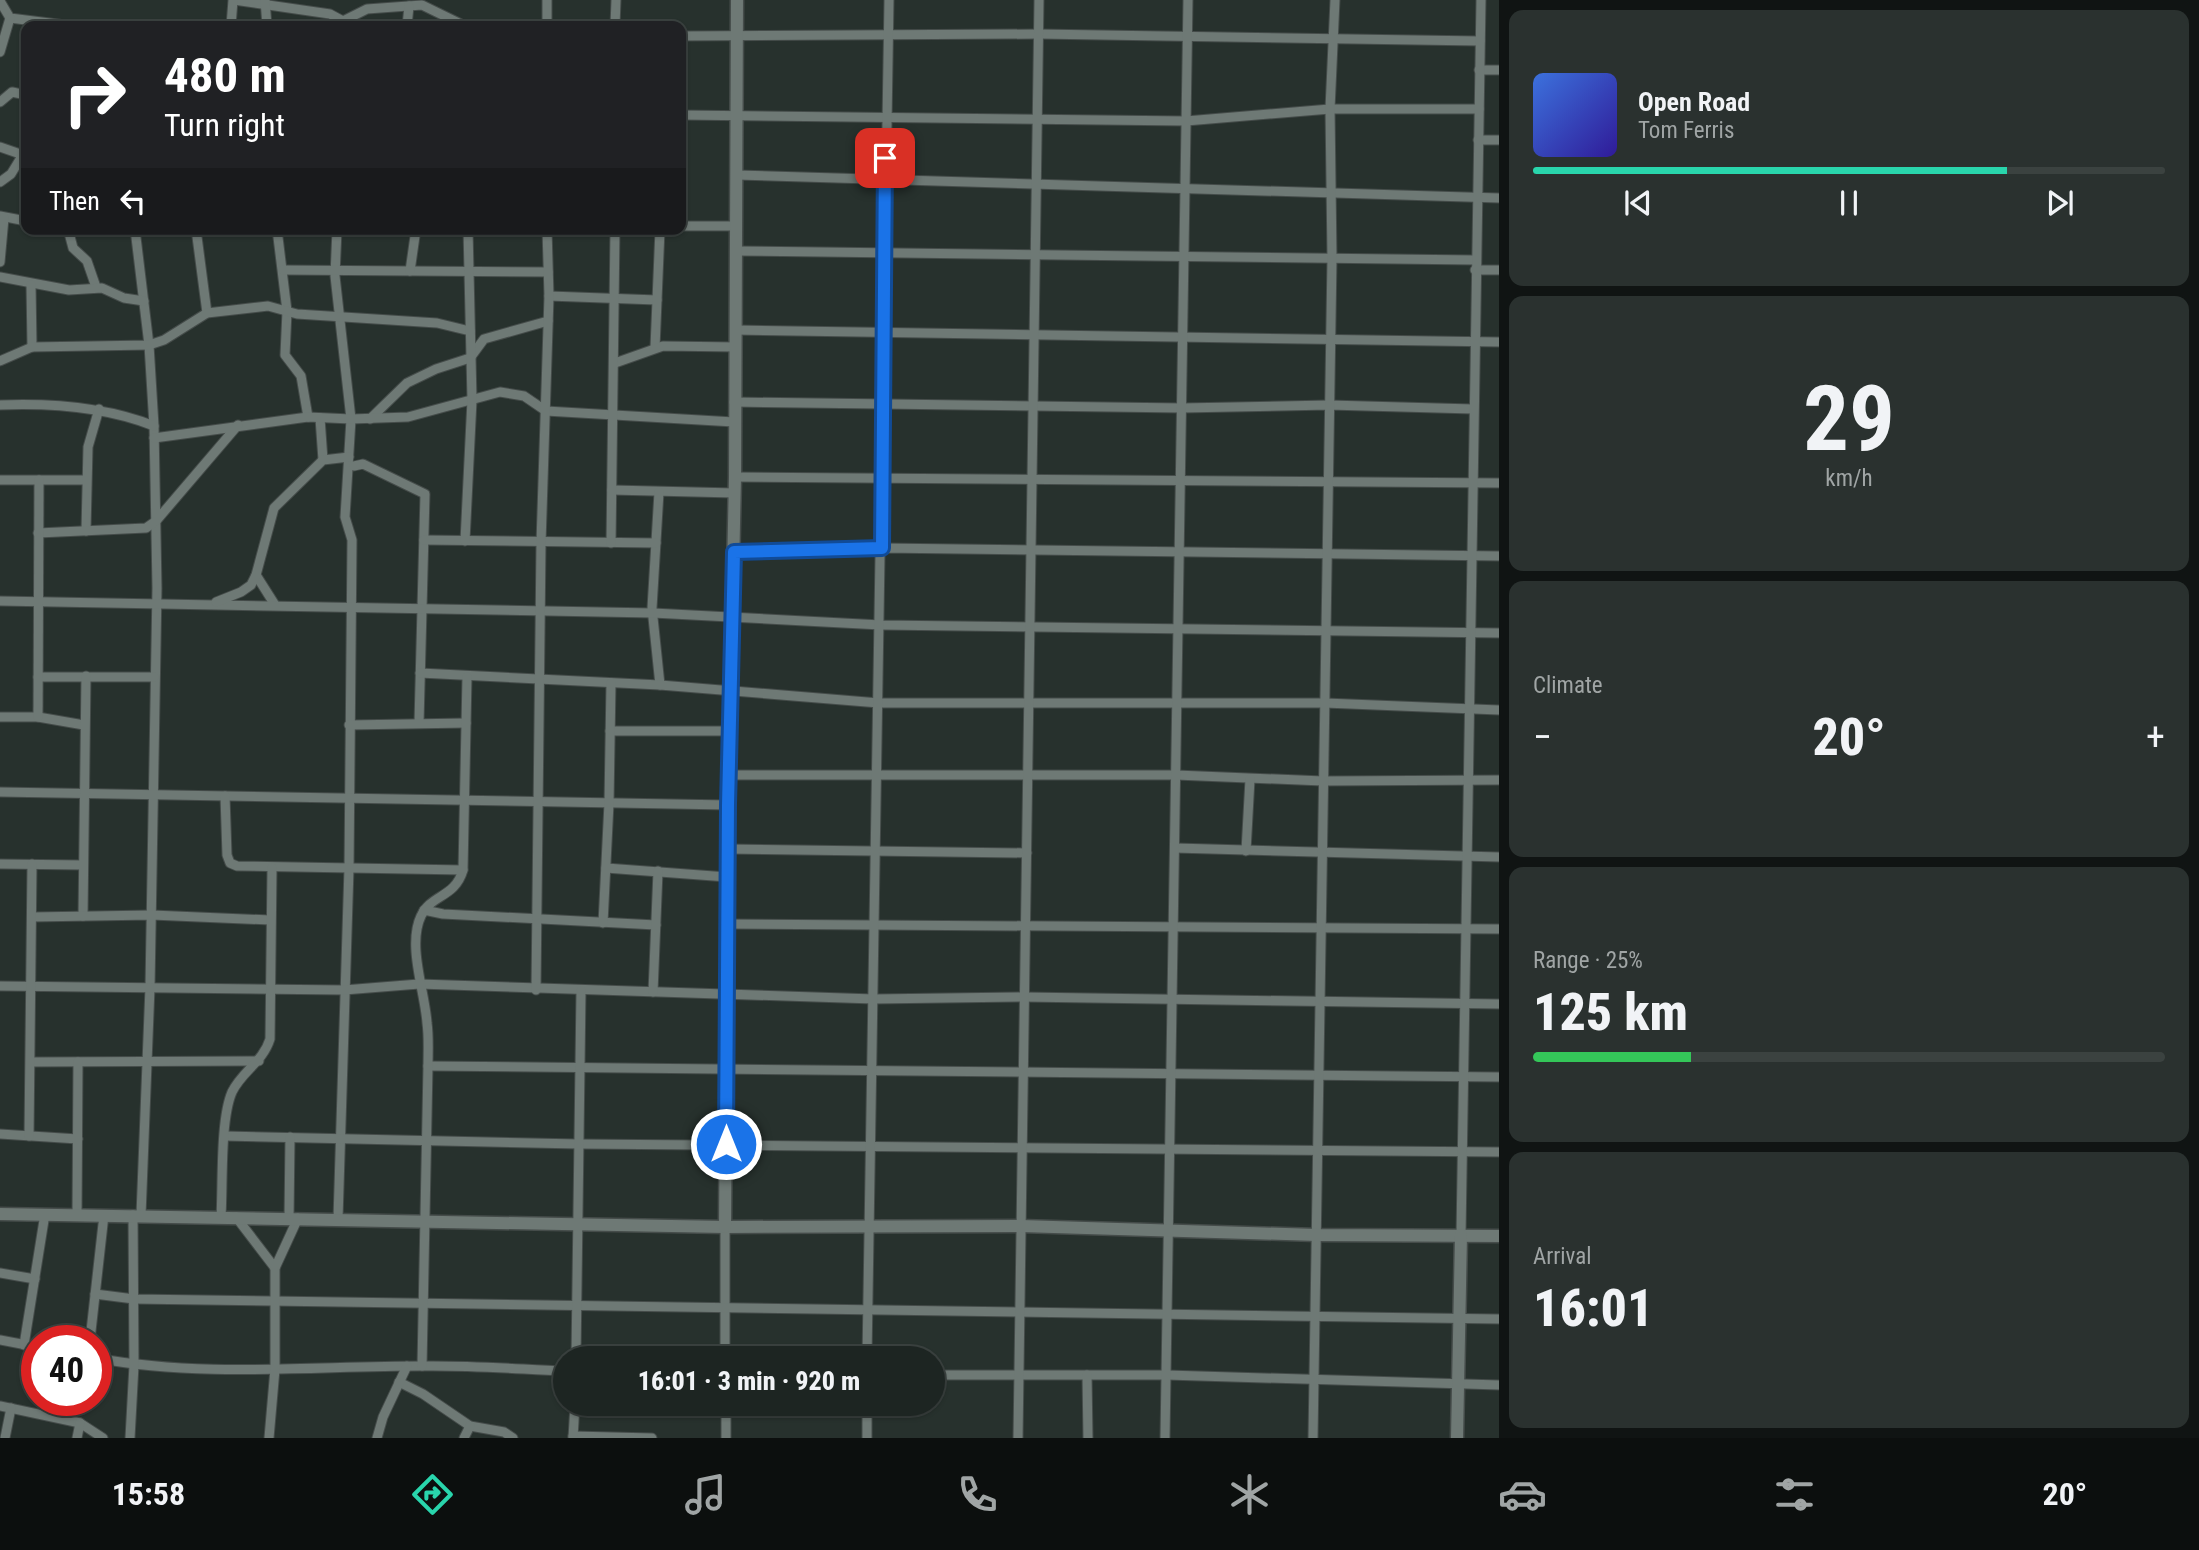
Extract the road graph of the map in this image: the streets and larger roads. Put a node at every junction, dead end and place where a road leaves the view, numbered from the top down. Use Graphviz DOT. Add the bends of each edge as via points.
graph roads {
  1 [pos="233,0"];
  2 [pos="547,0"];
  3 [pos="615,0"];
  4 [pos="737,0"];
  5 [pos="889,0"];
  6 [pos="1039,0"];
  7 [pos="1188,0"];
  8 [pos="1335,0"];
  9 [pos="1481,0"];
  10 [pos="0,2"];
  11 [pos="265,2"];
  12 [pos="427,3"];
  13 [pos="363,5"];
  14 [pos="409,6"];
  15 [pos="330,14"];
  16 [pos="10,18"];
  17 [pos="24,21"];
  18 [pos="231,21"];
  19 [pos="267,21"];
  20 [pos="329,21"];
  21 [pos="408,21"];
  22 [pos="457,21"];
  23 [pos="547,21"];
  24 [pos="615,21"];
  25 [pos="888,34"];
  26 [pos="1039,34"];
  27 [pos="686,36"];
  28 [pos="736,36"];
  29 [pos="1187,38"];
  30 [pos="1334,40"];
  31 [pos="1480,41"];
  32 [pos="0,52"];
  33 [pos="1479,70"];
  34 [pos="1499,70"];
  35 [pos="21,94"];
  36 [pos="0,102"];
  37 [pos="1330,109"];
  38 [pos="1479,110"];
  39 [pos="686,115"];
  40 [pos="736,115"];
  41 [pos="885,116"];
  42 [pos="1036,117"];
  43 [pos="1186,121"];
  44 [pos="1478,139"];
  45 [pos="1499,140"];
  46 [pos="0,146"];
  47 [pos="21,155"];
  48 [pos="21,160"];
  49 [pos="737,175"];
  50 [pos="885,179"];
  51 [pos="0,183"];
  52 [pos="1037,184"];
  53 [pos="1185,189"];
  54 [pos="1332,193"];
  55 [pos="1476,197"];
  56 [pos="1499,198"];
  57 [pos="2,217"];
  58 [pos="21,220"];
  59 [pos="686,226"];
  60 [pos="737,226"];
  61 [pos="69,235"];
  62 [pos="136,235"];
  63 [pos="197,235"];
  64 [pos="278,235"];
  65 [pos="337,235"];
  66 [pos="415,235"];
  67 [pos="468,235"];
  68 [pos="547,235"];
  69 [pos="615,235"];
  70 [pos="660,235"];
  71 [pos="737,251"];
  72 [pos="884,254"];
  73 [pos="1035,256"];
  74 [pos="1184,258"];
  75 [pos="1332,258"];
  76 [pos="0,262"];
  77 [pos="1475,265"];
  78 [pos="283,270"];
  79 [pos="335,270"];
  80 [pos="1499,270"];
  81 [pos="410,271"];
  82 [pos="467,271"];
  83 [pos="548,272"];
  84 [pos="0,278"];
  85 [pos="31,285"];
  86 [pos="96,287"];
  87 [pos="549,296"];
  88 [pos="615,298"];
  89 [pos="657,300"];
  90 [pos="144,301"];
  91 [pos="287,311"];
  92 [pos="207,313"];
  93 [pos="341,316"];
  94 [pos="548,321"];
  95 [pos="736,330"];
  96 [pos="470,331"];
  97 [pos="882,333"];
  98 [pos="1034,335"];
  99 [pos="1183,337"];
  100 [pos="1330,339"];
  101 [pos="1475,341"];
  102 [pos="1499,342"];
  103 [pos="149,345"];
  104 [pos="32,347"];
  105 [pos="736,347"];
  106 [pos="655,348"];
  107 [pos="470,358"];
  108 [pos="0,360"];
  109 [pos="615,363"];
  110 [pos="472,400"];
  111 [pos="734,402"];
  112 [pos="881,404"];
  113 [pos="0,405"];
  114 [pos="1033,405"];
  115 [pos="1329,405"];
  116 [pos="1182,408"];
  117 [pos="99,409"];
  118 [pos="1473,409"];
  119 [pos="546,411"];
  120 [pos="308,417"];
  121 [pos="613,417"];
  122 [pos="320,418"];
  123 [pos="351,419"];
  124 [pos="370,419"];
  125 [pos="734,422"];
  126 [pos="238,425"];
  127 [pos="154,426"];
  128 [pos="154,438"];
  129 [pos="323,460"];
  130 [pos="351,462"];
  131 [pos="735,477"];
  132 [pos="1181,478"];
  133 [pos="881,479"];
  134 [pos="0,480"];
  135 [pos="39,480"];
  136 [pos="86,480"];
  137 [pos="1032,480"];
  138 [pos="1328,481"];
  139 [pos="1472,483"];
  140 [pos="1499,483"];
  141 [pos="612,490"];
  142 [pos="659,492"];
  143 [pos="735,493"];
  144 [pos="156,522"];
  145 [pos="86,531"];
  146 [pos="38,533"];
  147 [pos="424,540"];
  148 [pos="465,541"];
  149 [pos="541,542"];
  150 [pos="611,543"];
  151 [pos="656,543"];
  152 [pos="882,548"];
  153 [pos="1031,550"];
  154 [pos="734,552"];
  155 [pos="1180,554"];
  156 [pos="1327,555"];
  157 [pos="1471,555"];
  158 [pos="1499,556"];
  159 [pos="256,575"];
  160 [pos="0,601"];
  161 [pos="38,601"];
  162 [pos="156,603"];
  163 [pos="213,603"];
  164 [pos="275,605"];
  165 [pos="351,607"];
  166 [pos="421,608"];
  167 [pos="542,613"];
  168 [pos="653,613"];
  169 [pos="732,620"];
  170 [pos="880,625"];
  171 [pos="1178,627"];
  172 [pos="1030,628"];
  173 [pos="1325,631"];
  174 [pos="1470,632"];
  175 [pos="1499,633"];
  176 [pos="420,673"];
  177 [pos="86,676"];
  178 [pos="38,677"];
  179 [pos="154,677"];
  180 [pos="467,677"];
  181 [pos="539,678"];
  182 [pos="611,683"];
  183 [pos="660,685"];
  184 [pos="731,692"];
  185 [pos="1177,702"];
  186 [pos="879,703"];
  187 [pos="1325,703"];
  188 [pos="1029,704"];
  189 [pos="1469,710"];
  190 [pos="1499,710"];
  191 [pos="0,717"];
  192 [pos="38,717"];
  193 [pos="419,723"];
  194 [pos="467,723"];
  195 [pos="84,724"];
  196 [pos="349,725"];
  197 [pos="610,731"];
  198 [pos="730,731"];
  199 [pos="728,775"];
  200 [pos="1028,775"];
  201 [pos="1176,775"];
  202 [pos="878,776"];
  203 [pos="1250,779"];
  204 [pos="1468,780"];
  205 [pos="1499,780"];
  206 [pos="1324,781"];
  207 [pos="0,792"];
  208 [pos="83,794"];
  209 [pos="154,796"];
  210 [pos="225,796"];
  211 [pos="348,798"];
  212 [pos="464,800"];
  213 [pos="538,802"];
  214 [pos="609,803"];
  215 [pos="728,805"];
  216 [pos="1175,848"];
  217 [pos="728,849"];
  218 [pos="877,851"];
  219 [pos="1246,851"];
  220 [pos="1027,853"];
  221 [pos="1322,855"];
  222 [pos="1467,857"];
  223 [pos="1499,857"];
  224 [pos="0,864"];
  225 [pos="32,864"];
  226 [pos="83,865"];
  227 [pos="349,867"];
  228 [pos="272,868"];
  229 [pos="606,868"];
  230 [pos="463,870"];
  231 [pos="658,872"];
  232 [pos="727,877"];
  233 [pos="424,910"];
  234 [pos="152,915"];
  235 [pos="83,916"];
  236 [pos="32,917"];
  237 [pos="537,917"];
  238 [pos="270,920"];
  239 [pos="603,923"];
  240 [pos="727,924"];
  241 [pos="1026,924"];
  242 [pos="656,925"];
  243 [pos="875,925"];
  244 [pos="1174,926"];
  245 [pos="1321,927"];
  246 [pos="1467,928"];
  247 [pos="1499,929"];
  248 [pos="419,984"];
  249 [pos="0,986"];
  250 [pos="31,986"];
  251 [pos="150,987"];
  252 [pos="268,988"];
  253 [pos="344,990"];
  254 [pos="536,990"];
  255 [pos="581,991"];
  256 [pos="653,992"];
  257 [pos="727,993"];
  258 [pos="1024,998"];
  259 [pos="874,999"];
  260 [pos="1172,999"];
  261 [pos="1320,1002"];
  262 [pos="1466,1004"];
  263 [pos="1499,1004"];
  264 [pos="259,1061"];
  265 [pos="32,1062"];
  266 [pos="78,1062"];
  267 [pos="147,1062"];
  268 [pos="428,1066"];
  269 [pos="581,1067"];
  270 [pos="725,1070"];
  271 [pos="872,1070"];
  272 [pos="1023,1074"];
  273 [pos="1171,1074"];
  274 [pos="1319,1077"];
  275 [pos="1464,1077"];
  276 [pos="1499,1077"];
  277 [pos="0,1135"];
  278 [pos="29,1136"];
  279 [pos="225,1136"];
  280 [pos="290,1138"];
  281 [pos="340,1138"];
  282 [pos="78,1139"];
  283 [pos="426,1140"];
  284 [pos="579,1144"];
  285 [pos="726,1144"];
  286 [pos="871,1147"];
  287 [pos="1022,1147"];
  288 [pos="1170,1150"];
  289 [pos="1318,1151"];
  290 [pos="1463,1151"];
  291 [pos="1499,1152"];
  292 [pos="0,1214"];
  293 [pos="45,1214"];
  294 [pos="77,1214"];
  295 [pos="104,1214"];
  296 [pos="137,1215"];
  297 [pos="221,1217"];
  298 [pos="236,1217"];
  299 [pos="294,1218"];
  300 [pos="338,1219"];
  301 [pos="425,1220"];
  302 [pos="578,1224"];
  303 [pos="1021,1226"];
  304 [pos="725,1227"];
  305 [pos="868,1227"];
  306 [pos="1169,1231"];
  307 [pos="1317,1235"];
  308 [pos="1461,1235"];
  309 [pos="1499,1236"];
  310 [pos="275,1268"];
  311 [pos="0,1273"];
  312 [pos="35,1279"];
  313 [pos="95,1294"];
  314 [pos="134,1298"];
  315 [pos="275,1300"];
  316 [pos="424,1302"];
  317 [pos="577,1306"];
  318 [pos="725,1308"];
  319 [pos="868,1312"];
  320 [pos="1020,1313"];
  321 [pos="1166,1314"];
  322 [pos="1316,1318"];
  323 [pos="1459,1318"];
  324 [pos="1499,1319"];
  325 [pos="27,1325"];
  326 [pos="92,1325"];
  327 [pos="0,1340"];
  328 [pos="21,1344"];
  329 [pos="576,1346"];
  330 [pos="725,1346"];
  331 [pos="867,1346"];
  332 [pos="112,1361"];
  333 [pos="134,1365"];
  334 [pos="407,1366"];
  335 [pos="422,1366"];
  336 [pos="275,1369"];
  337 [pos="553,1371"];
  338 [pos="1018,1375"];
  339 [pos="1087,1375"];
  340 [pos="1167,1375"];
  341 [pos="945,1376"];
  342 [pos="1314,1381"];
  343 [pos="399,1382"];
  344 [pos="1458,1385"];
  345 [pos="1499,1385"];
  346 [pos="0,1406"];
  347 [pos="11,1408"];
  348 [pos="574,1416"];
  349 [pos="726,1416"];
  350 [pos="867,1416"];
  351 [pos="80,1423"];
  352 [pos="470,1426"];
  353 [pos="573,1437"];
  354 [pos="5,1438"];
  355 [pos="77,1438"];
  356 [pos="103,1438"];
  357 [pos="130,1438"];
  358 [pos="269,1438"];
  359 [pos="377,1438"];
  360 [pos="464,1438"];
  361 [pos="513,1438"];
  362 [pos="652,1438"];
  363 [pos="726,1438"];
  364 [pos="867,1438"];
  365 [pos="1018,1438"];
  366 [pos="1088,1438"];
  367 [pos="1165,1438"];
  368 [pos="1313,1438"];
  369 [pos="1457,1438"];
  1 -- 11 [label="street"];
  1 -- 18 [label="street"];
  2 -- 23 [label="street"];
  3 -- 24 [label="street"];
  4 -- 28 [label="street"];
  5 -- 25 [label="street"];
  6 -- 26 [label="street"];
  7 -- 29 [label="street"];
  8 -- 30 [label="street"];
  9 -- 31 [label="street"];
  10 -- 16 [label="street"];
  11 -- 15 [label="street"];
  11 -- 19 [label="street"];
  12 -- 14 [label="street"];
  12 -- 22 [label="street"];
  13 -- 14 [label="street"];
  13 -- 15 [label="street" via="343,21"];
  14 -- 21 [label="street"];
  15 -- 20 [label="street"];
  16 -- 17 [label="street"];
  16 -- 32 [label="street"];
  25 -- 26 [label="street"];
  25 -- 28 [label="street"];
  25 -- 41 [label="street"];
  26 -- 29 [label="street"];
  26 -- 42 [label="street"];
  27 -- 28 [label="street"];
  28 -- 40 [label="street"];
  29 -- 30 [label="street"];
  29 -- 43 [label="street"];
  30 -- 31 [label="street"];
  30 -- 37 [label="street"];
  31 -- 33 [label="street"];
  33 -- 34 [label="street"];
  33 -- 38 [label="street"];
  35 -- 36 [label="street" via="12,92"];
  37 -- 38 [label="street"];
  37 -- 43 [label="street"];
  37 -- 54 [label="street"];
  38 -- 44 [label="street"];
  39 -- 40 [label="street"];
  40 -- 41 [label="street"];
  40 -- 49 [label="street"];
  41 -- 42 [label="street"];
  41 -- 50 [label="street"];
  42 -- 43 [label="street"];
  42 -- 52 [label="street"];
  43 -- 53 [label="street"];
  44 -- 45 [label="street"];
  44 -- 55 [label="street"];
  46 -- 47 [label="street"];
  48 -- 51 [label="street"];
  49 -- 50 [label="street"];
  49 -- 60 [label="street"];
  50 -- 52 [label="street"];
  50 -- 72 [label="street"];
  52 -- 53 [label="street"];
  52 -- 73 [label="street"];
  53 -- 54 [label="street"];
  53 -- 74 [label="street"];
  54 -- 55 [label="street"];
  54 -- 75 [label="street"];
  55 -- 56 [label="street"];
  55 -- 77 [label="street"];
  57 -- 58 [label="street"];
  57 -- 76 [label="street"];
  59 -- 60 [label="street"];
  60 -- 71 [label="street"];
  61 -- 86 [label="street" via="72,248 88,261"];
  62 -- 90 [label="street"];
  63 -- 92 [label="street"];
  64 -- 78 [label="street"];
  65 -- 79 [label="street"];
  66 -- 81 [label="street"];
  67 -- 82 [label="street"];
  68 -- 83 [label="street"];
  69 -- 88 [label="street"];
  70 -- 89 [label="street"];
  71 -- 72 [label="street"];
  71 -- 95 [label="street"];
  72 -- 73 [label="street"];
  72 -- 97 [label="street"];
  73 -- 74 [label="street"];
  73 -- 98 [label="street"];
  74 -- 75 [label="street"];
  74 -- 99 [label="street"];
  75 -- 77 [label="street"];
  75 -- 100 [label="street"];
  77 -- 80 [label="street"];
  77 -- 101 [label="street"];
  78 -- 79 [label="street"];
  78 -- 91 [label="street"];
  79 -- 81 [label="street"];
  79 -- 93 [label="street"];
  81 -- 82 [label="street"];
  82 -- 83 [label="street"];
  82 -- 96 [label="street"];
  83 -- 87 [label="street"];
  84 -- 85 [label="street"];
  85 -- 86 [label="street" via="69,290"];
  85 -- 104 [label="street"];
  86 -- 90 [label="street"];
  87 -- 88 [label="street"];
  87 -- 94 [label="street"];
  88 -- 89 [label="street"];
  88 -- 109 [label="street"];
  89 -- 106 [label="street"];
  90 -- 103 [label="street"];
  91 -- 92 [label="street" via="268,306"];
  91 -- 93 [label="street"];
  91 -- 120 [label="street" via="285,355 301,376"];
  92 -- 103 [label="street" via="164,341"];
  93 -- 96 [label="street" via="437,323"];
  93 -- 123 [label="street"];
  94 -- 107 [label="street" via="484,339"];
  94 -- 119 [label="street"];
  95 -- 97 [label="street"];
  95 -- 105 [label="street"];
  96 -- 107 [label="street"];
  97 -- 98 [label="street"];
  97 -- 112 [label="street"];
  98 -- 99 [label="street"];
  98 -- 114 [label="street"];
  99 -- 100 [label="street"];
  99 -- 116 [label="street"];
  100 -- 101 [label="street"];
  100 -- 115 [label="street"];
  101 -- 102 [label="street"];
  101 -- 118 [label="street"];
  103 -- 104 [label="street"];
  103 -- 127 [label="street"];
  104 -- 108 [label="street"];
  105 -- 106 [label="street"];
  105 -- 111 [label="street"];
  106 -- 109 [label="street"];
  107 -- 110 [label="street"];
  107 -- 124 [label="street" via="407,383"];
  109 -- 121 [label="street"];
  110 -- 119 [label="street" via="508,392 524,396"];
  110 -- 124 [label="street" via="408,416"];
  110 -- 148 [label="street"];
  111 -- 112 [label="street"];
  111 -- 125 [label="street"];
  112 -- 114 [label="street"];
  112 -- 133 [label="street"];
  113 -- 117 [label="street"];
  114 -- 116 [label="street"];
  114 -- 137 [label="street"];
  115 -- 116 [label="street"];
  115 -- 118 [label="street"];
  115 -- 138 [label="street"];
  116 -- 132 [label="street"];
  117 -- 127 [label="street"];
  117 -- 136 [label="street" via="88,447"];
  118 -- 139 [label="street"];
  119 -- 121 [label="street"];
  119 -- 149 [label="street"];
  120 -- 122 [label="street"];
  120 -- 126 [label="street"];
  121 -- 125 [label="street"];
  121 -- 141 [label="street"];
  122 -- 123 [label="street"];
  122 -- 129 [label="street"];
  123 -- 124 [label="street"];
  123 -- 130 [label="street"];
  125 -- 131 [label="street"];
  126 -- 128 [label="street"];
  126 -- 144 [label="street"];
  127 -- 128 [label="street"];
  128 -- 144 [label="street"];
  129 -- 130 [label="street"];
  129 -- 159 [label="street" via="274,508"];
  130 -- 147 [label="street" via="425,495"];
  130 -- 165 [label="street" via="345,517 352,540"];
  131 -- 133 [label="street"];
  131 -- 143 [label="street"];
  132 -- 137 [label="street"];
  132 -- 138 [label="street"];
  132 -- 155 [label="street"];
  133 -- 137 [label="street"];
  133 -- 152 [label="street"];
  134 -- 135 [label="street"];
  135 -- 136 [label="street"];
  135 -- 146 [label="street"];
  136 -- 145 [label="street"];
  137 -- 153 [label="street"];
  138 -- 139 [label="street"];
  138 -- 156 [label="street"];
  139 -- 140 [label="street"];
  139 -- 157 [label="street"];
  141 -- 142 [label="street"];
  141 -- 150 [label="street"];
  142 -- 143 [label="street"];
  142 -- 151 [label="street"];
  143 -- 154 [label="street"];
  144 -- 145 [label="street" via="146,528"];
  144 -- 162 [label="street"];
  145 -- 146 [label="street"];
  146 -- 161 [label="street"];
  147 -- 148 [label="street"];
  147 -- 166 [label="street"];
  148 -- 149 [label="street"];
  149 -- 150 [label="street"];
  149 -- 167 [label="street"];
  150 -- 151 [label="street"];
  151 -- 168 [label="street"];
  152 -- 153 [label="street"];
  152 -- 154 [label="street"];
  152 -- 170 [label="street"];
  153 -- 155 [label="street"];
  153 -- 172 [label="street"];
  154 -- 169 [label="street"];
  155 -- 156 [label="street"];
  155 -- 171 [label="street"];
  156 -- 157 [label="street"];
  156 -- 173 [label="street"];
  157 -- 158 [label="street"];
  157 -- 174 [label="street"];
  159 -- 163 [label="street" via="241,592"];
  159 -- 164 [label="street"];
  160 -- 161 [label="street"];
  161 -- 162 [label="street"];
  161 -- 178 [label="street"];
  162 -- 163 [label="street"];
  162 -- 179 [label="street"];
  163 -- 164 [label="street"];
  164 -- 165 [label="street"];
  165 -- 166 [label="street"];
  165 -- 196 [label="street"];
  166 -- 167 [label="street"];
  166 -- 176 [label="street"];
  167 -- 168 [label="street"];
  167 -- 181 [label="street"];
  168 -- 169 [label="street"];
  168 -- 183 [label="street"];
  169 -- 170 [label="street"];
  169 -- 184 [label="street"];
  170 -- 172 [label="street"];
  170 -- 186 [label="street"];
  171 -- 172 [label="street"];
  171 -- 173 [label="street"];
  171 -- 185 [label="street"];
  172 -- 188 [label="street"];
  173 -- 174 [label="street"];
  173 -- 187 [label="street"];
  174 -- 175 [label="street"];
  174 -- 189 [label="street"];
  176 -- 180 [label="street"];
  176 -- 193 [label="street"];
  177 -- 178 [label="street"];
  177 -- 179 [label="street"];
  177 -- 195 [label="street"];
  178 -- 192 [label="street"];
  179 -- 209 [label="street"];
  180 -- 181 [label="street"];
  180 -- 194 [label="street"];
  181 -- 182 [label="street"];
  181 -- 213 [label="street"];
  182 -- 183 [label="street"];
  182 -- 197 [label="street"];
  183 -- 184 [label="street"];
  184 -- 186 [label="street"];
  184 -- 198 [label="street"];
  185 -- 187 [label="street"];
  185 -- 188 [label="street"];
  185 -- 201 [label="street"];
  186 -- 188 [label="street"];
  186 -- 202 [label="street"];
  187 -- 189 [label="street"];
  187 -- 206 [label="street"];
  188 -- 200 [label="street"];
  189 -- 190 [label="street"];
  189 -- 204 [label="street"];
  191 -- 192 [label="street"];
  192 -- 195 [label="street"];
  193 -- 194 [label="street"];
  193 -- 196 [label="street"];
  194 -- 212 [label="street"];
  195 -- 208 [label="street"];
  196 -- 211 [label="street"];
  197 -- 198 [label="street"];
  197 -- 214 [label="street"];
  198 -- 199 [label="street"];
  199 -- 202 [label="street"];
  199 -- 215 [label="street"];
  200 -- 201 [label="street"];
  200 -- 202 [label="street"];
  200 -- 220 [label="street"];
  201 -- 203 [label="street"];
  201 -- 216 [label="street"];
  202 -- 218 [label="street"];
  203 -- 206 [label="street"];
  203 -- 219 [label="street"];
  204 -- 205 [label="street"];
  204 -- 206 [label="street"];
  204 -- 222 [label="street"];
  206 -- 221 [label="street"];
  207 -- 208 [label="street"];
  208 -- 209 [label="street"];
  208 -- 226 [label="street"];
  209 -- 210 [label="street"];
  209 -- 234 [label="street"];
  210 -- 211 [label="street"];
  210 -- 228 [label="street" via="230,863"];
  211 -- 212 [label="street"];
  211 -- 227 [label="street"];
  212 -- 213 [label="street"];
  212 -- 230 [label="street"];
  213 -- 214 [label="street"];
  213 -- 237 [label="street"];
  214 -- 215 [label="street"];
  214 -- 229 [label="street"];
  215 -- 217 [label="street"];
  216 -- 219 [label="street"];
  216 -- 244 [label="street"];
  217 -- 218 [label="street"];
  217 -- 232 [label="street"];
  218 -- 220 [label="street"];
  218 -- 243 [label="street"];
  219 -- 221 [label="street"];
  220 -- 241 [label="street"];
  221 -- 222 [label="street"];
  221 -- 245 [label="street"];
  222 -- 223 [label="street"];
  222 -- 246 [label="street"];
  224 -- 225 [label="street"];
  225 -- 226 [label="street"];
  225 -- 236 [label="street"];
  226 -- 235 [label="street"];
  227 -- 228 [label="street"];
  227 -- 230 [label="street"];
  227 -- 253 [label="street"];
  228 -- 238 [label="street"];
  229 -- 231 [label="street"];
  229 -- 239 [label="street"];
  230 -- 233 [label="street" via="452,891"];
  231 -- 232 [label="street"];
  231 -- 242 [label="street"];
  232 -- 240 [label="street"];
  233 -- 237 [label="street"];
  233 -- 248 [label="street" via="418,926"];
  234 -- 235 [label="street"];
  234 -- 238 [label="street"];
  234 -- 251 [label="street"];
  235 -- 236 [label="street"];
  236 -- 250 [label="street"];
  237 -- 239 [label="street"];
  237 -- 254 [label="street"];
  238 -- 252 [label="street"];
  239 -- 242 [label="street"];
  240 -- 243 [label="street"];
  240 -- 257 [label="street"];
  241 -- 243 [label="street"];
  241 -- 244 [label="street"];
  241 -- 258 [label="street"];
  242 -- 256 [label="street"];
  243 -- 259 [label="street"];
  244 -- 245 [label="street"];
  244 -- 260 [label="street"];
  245 -- 246 [label="street"];
  245 -- 261 [label="street"];
  246 -- 247 [label="street"];
  246 -- 262 [label="street"];
  248 -- 253 [label="street"];
  248 -- 254 [label="street"];
  248 -- 268 [label="street" via="427,1021"];
  249 -- 250 [label="street"];
  250 -- 251 [label="street"];
  250 -- 265 [label="street"];
  251 -- 252 [label="street"];
  251 -- 267 [label="street"];
  252 -- 253 [label="street"];
  252 -- 264 [label="street" via="270,1039"];
  253 -- 281 [label="street"];
  254 -- 255 [label="street"];
  255 -- 256 [label="street"];
  255 -- 269 [label="street"];
  256 -- 257 [label="street"];
  257 -- 259 [label="street"];
  257 -- 270 [label="street"];
  258 -- 259 [label="street"];
  258 -- 260 [label="street"];
  258 -- 272 [label="street"];
  259 -- 271 [label="street"];
  260 -- 261 [label="street"];
  260 -- 273 [label="street"];
  261 -- 262 [label="street"];
  261 -- 274 [label="street"];
  262 -- 263 [label="street"];
  262 -- 275 [label="street"];
  264 -- 267 [label="street"];
  264 -- 279 [label="street" via="231,1095"];
  265 -- 266 [label="street"];
  265 -- 278 [label="street"];
  266 -- 267 [label="street"];
  266 -- 282 [label="street"];
  267 -- 296 [label="street"];
  268 -- 269 [label="street"];
  268 -- 283 [label="street"];
  269 -- 270 [label="street"];
  269 -- 284 [label="street"];
  270 -- 271 [label="street"];
  270 -- 285 [label="street"];
  271 -- 272 [label="street"];
  271 -- 286 [label="street"];
  272 -- 273 [label="street"];
  272 -- 287 [label="street"];
  273 -- 274 [label="street"];
  273 -- 288 [label="street"];
  274 -- 275 [label="street"];
  274 -- 289 [label="street"];
  275 -- 276 [label="street"];
  275 -- 290 [label="street"];
  277 -- 278 [label="street"];
  278 -- 282 [label="street"];
  279 -- 280 [label="street"];
  279 -- 297 [label="street"];
  280 -- 281 [label="street"];
  280 -- 299 [label="street"];
  281 -- 283 [label="street"];
  281 -- 300 [label="street"];
  282 -- 294 [label="street"];
  283 -- 284 [label="street"];
  283 -- 301 [label="street"];
  284 -- 285 [label="street"];
  284 -- 302 [label="street"];
  285 -- 286 [label="street"];
  285 -- 304 [label="street"];
  286 -- 287 [label="street"];
  286 -- 305 [label="street"];
  287 -- 288 [label="street"];
  287 -- 303 [label="street"];
  288 -- 289 [label="street"];
  288 -- 306 [label="street"];
  289 -- 290 [label="street"];
  289 -- 307 [label="street"];
  290 -- 291 [label="street"];
  290 -- 308 [label="street"];
  292 -- 293 [label="street"];
  293 -- 294 [label="street"];
  293 -- 312 [label="street"];
  294 -- 295 [label="street"];
  295 -- 296 [label="street"];
  295 -- 313 [label="street"];
  296 -- 297 [label="street"];
  296 -- 314 [label="street"];
  297 -- 298 [label="street"];
  298 -- 299 [label="street"];
  298 -- 310 [label="street"];
  299 -- 300 [label="street"];
  299 -- 310 [label="street"];
  300 -- 301 [label="street"];
  301 -- 302 [label="street"];
  301 -- 316 [label="street"];
  302 -- 304 [label="street"];
  302 -- 317 [label="street"];
  303 -- 305 [label="street"];
  303 -- 306 [label="street"];
  303 -- 320 [label="street"];
  304 -- 305 [label="street"];
  304 -- 318 [label="street"];
  305 -- 319 [label="street"];
  306 -- 307 [label="street"];
  306 -- 321 [label="street"];
  307 -- 308 [label="street"];
  307 -- 322 [label="street"];
  308 -- 309 [label="street"];
  308 -- 323 [label="street"];
  310 -- 315 [label="street"];
  311 -- 312 [label="street"];
  312 -- 325 [label="street"];
  313 -- 314 [label="street"];
  313 -- 326 [label="street"];
  314 -- 315 [label="street"];
  314 -- 333 [label="street"];
  315 -- 316 [label="street"];
  315 -- 336 [label="street"];
  316 -- 317 [label="street"];
  316 -- 335 [label="street"];
  317 -- 318 [label="street"];
  317 -- 329 [label="street"];
  318 -- 319 [label="street"];
  318 -- 330 [label="street"];
  319 -- 320 [label="street"];
  319 -- 331 [label="street"];
  320 -- 321 [label="street"];
  320 -- 338 [label="street"];
  321 -- 322 [label="street"];
  321 -- 340 [label="street"];
  322 -- 323 [label="street"];
  322 -- 342 [label="street"];
  323 -- 324 [label="street"];
  323 -- 344 [label="street"];
  327 -- 328 [label="street"];
  332 -- 333 [label="street"];
  333 -- 336 [label="street"];
  333 -- 357 [label="street"];
  334 -- 335 [label="street"];
  334 -- 336 [label="street"];
  334 -- 343 [label="street"];
  335 -- 337 [label="street"];
  336 -- 358 [label="street"];
  338 -- 339 [label="street"];
  338 -- 341 [label="street"];
  338 -- 365 [label="street"];
  339 -- 340 [label="street"];
  339 -- 366 [label="street"];
  340 -- 342 [label="street"];
  340 -- 367 [label="street"];
  342 -- 344 [label="street"];
  342 -- 368 [label="street"];
  343 -- 352 [label="street"];
  343 -- 359 [label="street"];
  344 -- 345 [label="street"];
  344 -- 369 [label="street"];
  346 -- 347 [label="street"];
  347 -- 351 [label="street"];
  347 -- 354 [label="street"];
  348 -- 353 [label="street"];
  349 -- 363 [label="street"];
  350 -- 364 [label="street"];
  351 -- 355 [label="street"];
  351 -- 356 [label="street"];
  352 -- 360 [label="street"];
  352 -- 361 [label="street"];
  353 -- 362 [label="street"];
}
